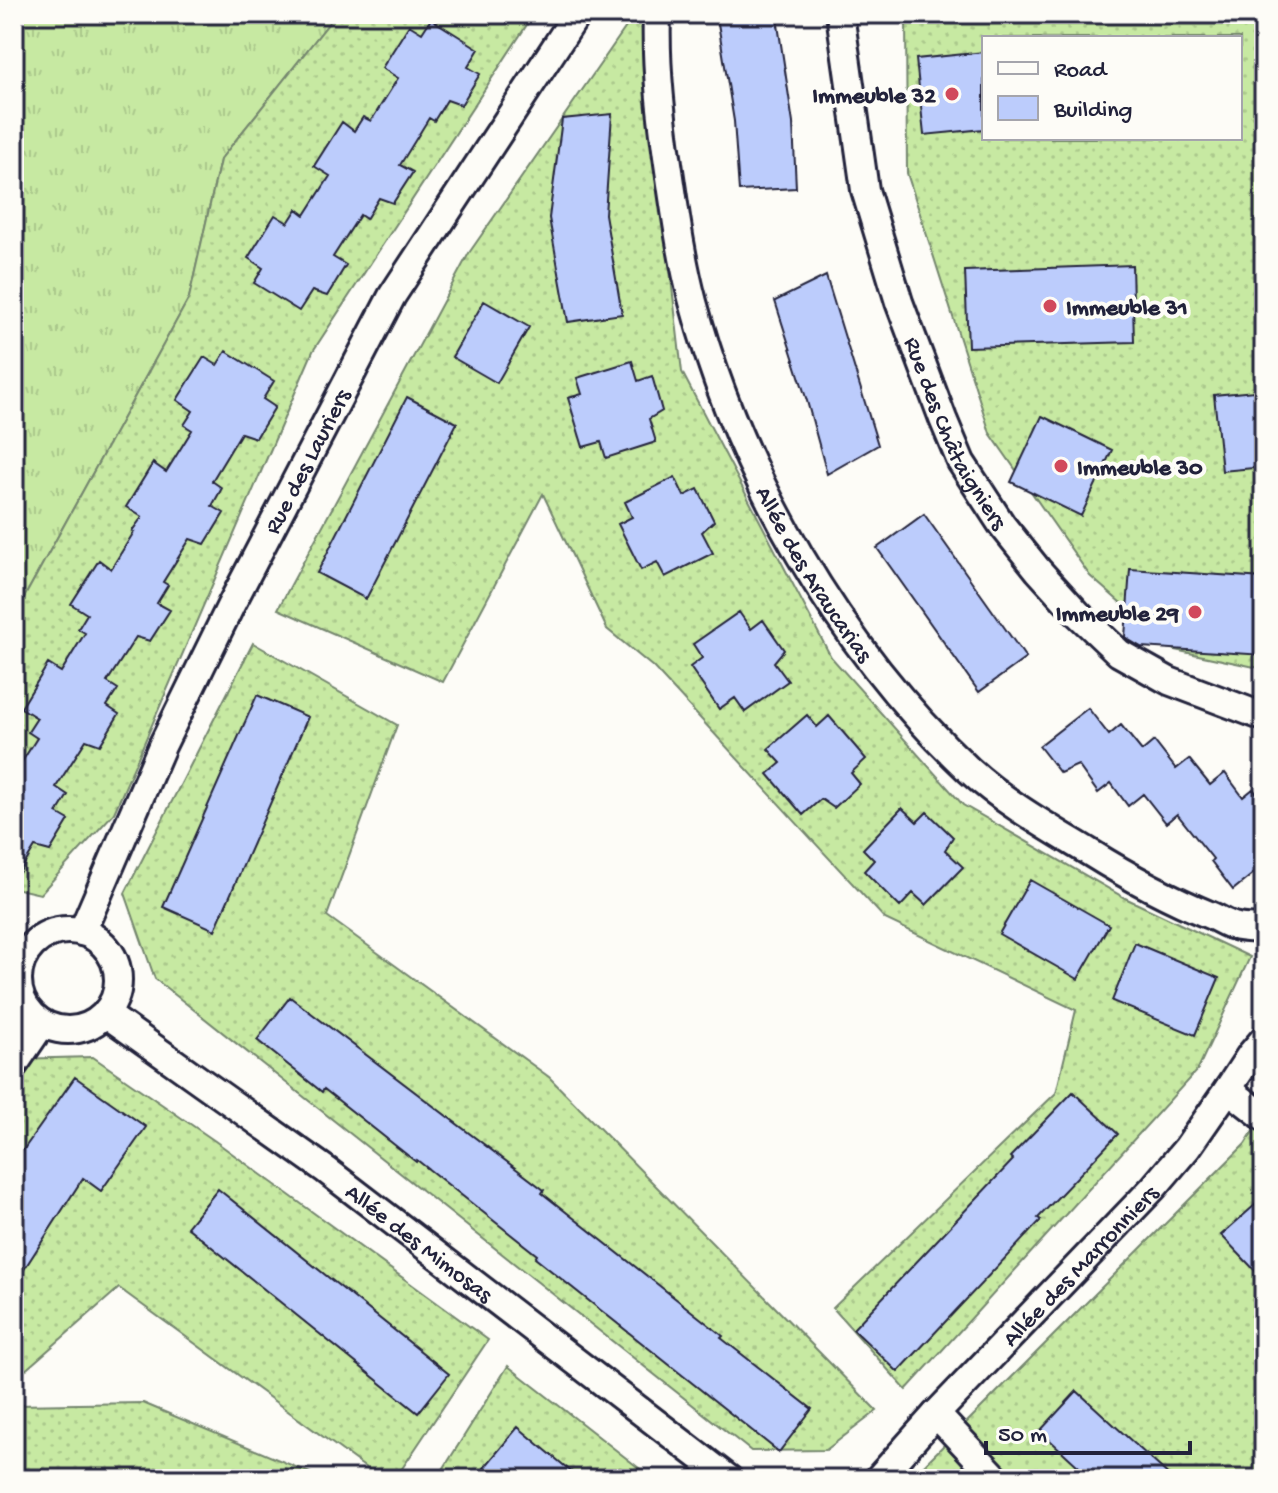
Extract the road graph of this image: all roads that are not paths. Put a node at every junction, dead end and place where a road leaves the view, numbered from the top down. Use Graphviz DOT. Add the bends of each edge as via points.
graph roads {
  1 [pos="577,14"];
  2 [pos="657,14"];
  3 [pos="840,14"];
  4 [pos="1264,717"];
  5 [pos="1264,929"];
  6 [pos="82,932"];
  7 [pos="19,955"];
  8 [pos="106,1014"];
  9 [pos="42,1024"];
  10 [pos="1264,1039"];
  11 [pos="14,1065"];
  12 [pos="1228,1089"];
  13 [pos="1264,1117"];
  14 [pos="936,1414"];
  15 [pos="729,1479"];
  16 [pos="878,1479"];
  17 [pos="997,1479"];
  1 -- 6 [label="street, Rue des Lauriers" via="392,296 162,746"];
  2 -- 5 [label="street, Allée des Araucarias" via="659,90 692,299 742,442 835,610 886,682 928,729 1015,805 1138,883 1235,927"];
  3 -- 4 [label="street, Rue des Châtaigniers" via="865,190 899,302 961,462 1038,570 1119,653 1169,681"];
  6 -- 7 [label="street" via="46,935"];
  6 -- 8 [label="street" via="103,944 115,964 118,987"];
  7 -- 9 [label="street" via="19,991 29,1013"];
  8 -- 9 [label="street" via="76,1030"];
  8 -- 15 [label="street, Allée des Mimosas" via="326,1170"];
  9 -- 11 [label="street"];
  10 -- 12 [label="street, Allée des Marronniers"];
  12 -- 13 [label="street"];
  12 -- 14 [label="street, Allée des Marronniers" via="1153,1188"];
  14 -- 16 [label="street, Allée des Marronniers"];
  14 -- 17 [label="street"];
}
